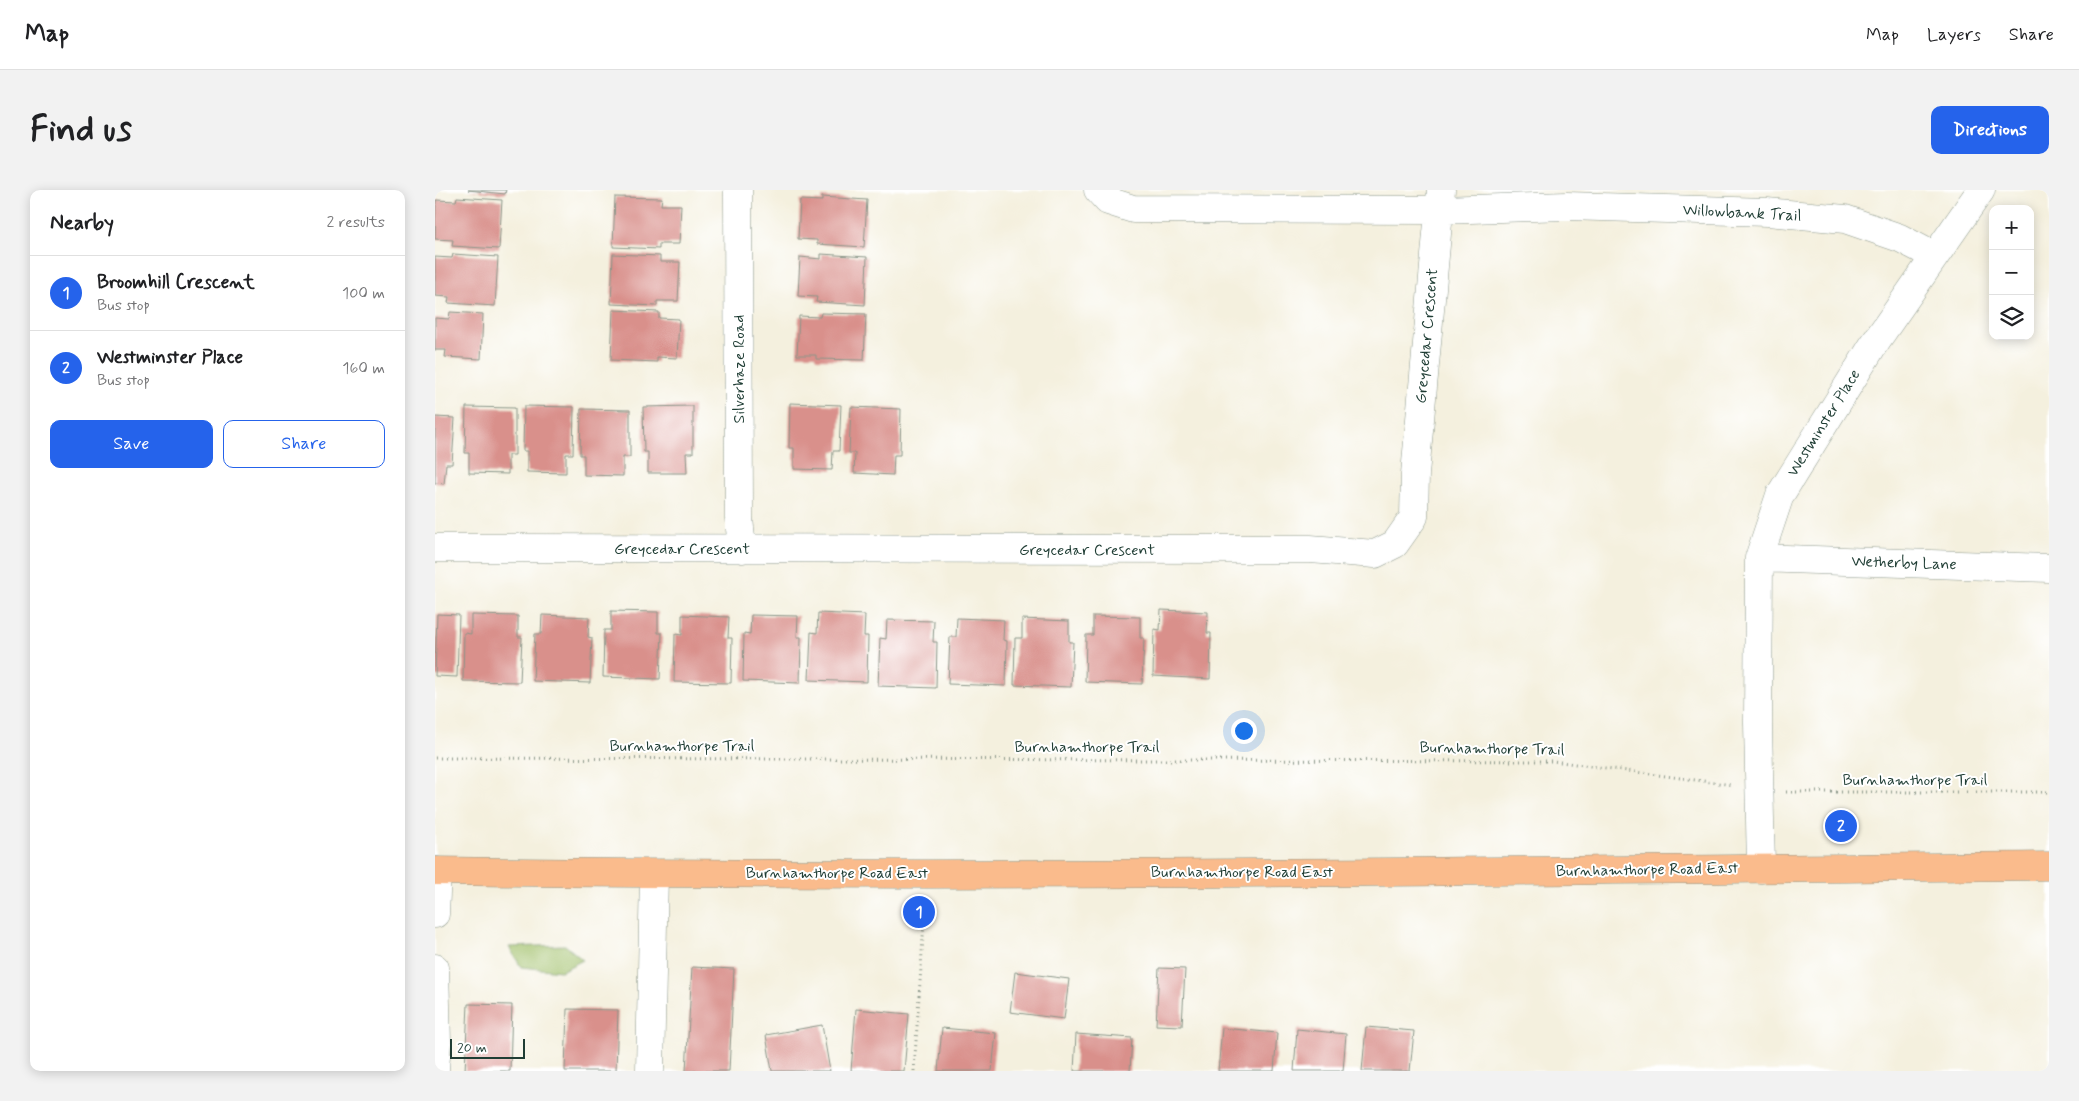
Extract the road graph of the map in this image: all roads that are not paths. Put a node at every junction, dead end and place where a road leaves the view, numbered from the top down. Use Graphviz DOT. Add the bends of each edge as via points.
graph roads {
  1 [pos="738,190"];
  2 [pos="1098,190"];
  3 [pos="1981,190"];
  4 [pos="1440,200"];
  5 [pos="1934,256"];
  6 [pos="435,548"];
  7 [pos="742,549"];
  8 [pos="1759,558"];
  9 [pos="2049,568"];
  10 [pos="2049,866"];
  11 [pos="1761,869"];
  12 [pos="436,871"];
  13 [pos="654,874"];
  14 [pos="435,914"];
  15 [pos="435,968"];
  16 [pos="435,1069"];
  17 [pos="650,1071"];
  1 -- 7 [label="street, Silverhaze Road" via="739,518"];
  2 -- 4 [label="street, Willowbank Trail" via="1108,201 1133,209 1194,211"];
  3 -- 5 [label="street, Westminster Place"];
  4 -- 5 [label="street, Willowbank Trail" via="1767,212 1836,218 1900,238"];
  4 -- 7 [label="street, Greycedar Crescent" via="1415,474 1414,517 1395,544 1375,554 1310,549"];
  5 -- 8 [label="street, Westminster Place" via="1872,347 1780,495"];
  6 -- 7 [label="street, Greycedar Crescent"];
  8 -- 9 [label="street, Wetherby Lane"];
  8 -- 11 [label="street, Westminster Place" via="1757,722"];
  10 -- 11 [label="main road, Burnhamthorpe Road East"];
  11 -- 13 [label="main road, Burnhamthorpe Road East"];
  12 -- 13 [label="main road, Burnhamthorpe Road East"];
  12 -- 14 [label="street"];
  13 -- 17 [label="street"];
  15 -- 16 [label="street"];
}
